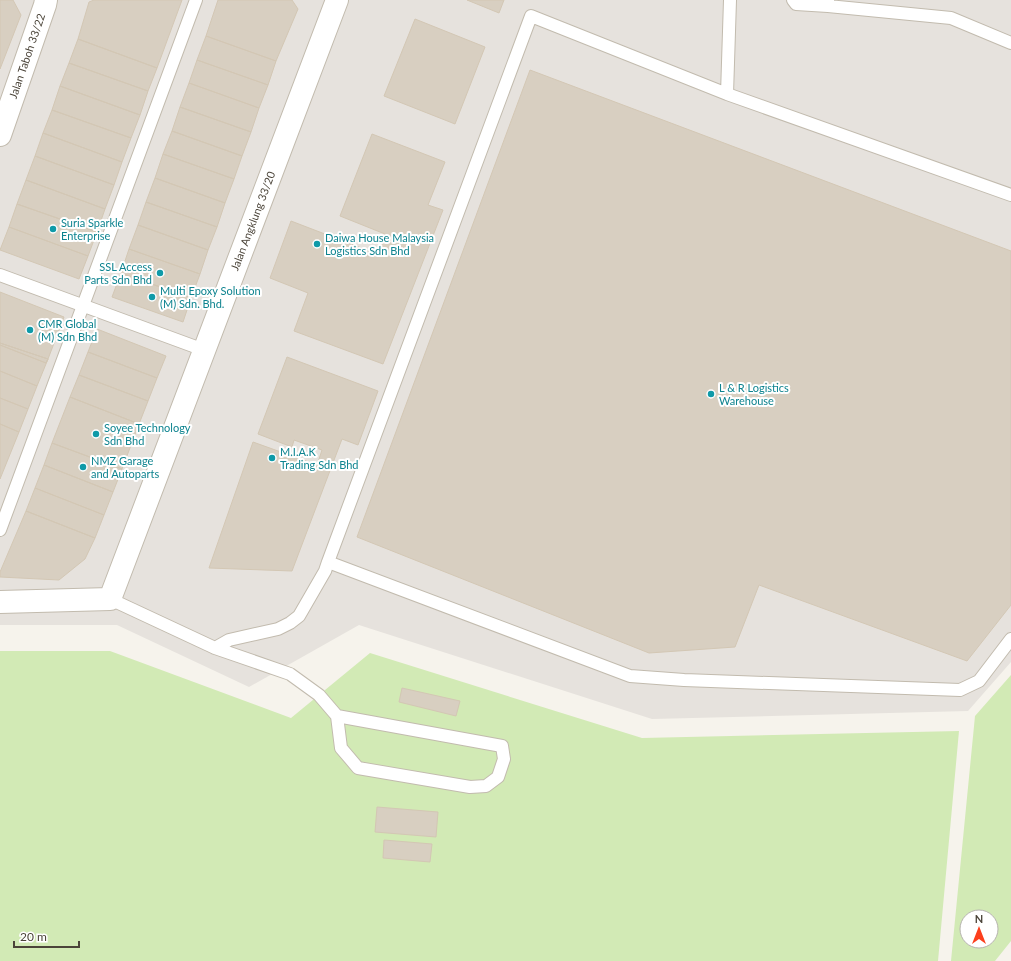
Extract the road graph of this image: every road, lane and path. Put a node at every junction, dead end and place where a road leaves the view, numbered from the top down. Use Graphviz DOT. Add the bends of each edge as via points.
graph roads {
  1 [pos="46,0"];
  2 [pos="196,0"];
  3 [pos="337,0"];
  4 [pos="730,0"];
  5 [pos="793,0"];
  6 [pos="828,3"];
  7 [pos="1011,42"];
  8 [pos="727,94"];
  9 [pos="7,96"];
  10 [pos="0,135"];
  11 [pos="1011,195"];
  12 [pos="0,276"];
  13 [pos="83,306"];
  14 [pos="204,350"];
  15 [pos="0,530"];
  16 [pos="328,562"];
  17 [pos="110,599"];
  18 [pos="0,602"];
  19 [pos="1011,640"];
  20 [pos="215,648"];
  21 [pos="337,716"];
  1 -- 9 [label="street, Jalan Taboh 33/22"];
  2 -- 13 [label="lane"];
  3 -- 14 [label="street, Jalan Angklung 33/20"];
  4 -- 8 [label="lane"];
  5 -- 6 [label="lane" via="796,4"];
  6 -- 7 [label="lane" via="951,18"];
  8 -- 11 [label="lane"];
  8 -- 16 [label="lane" via="531,16"];
  9 -- 10 [label="street, Jalan Taboh 33/22"];
  12 -- 13 [label="lane"];
  13 -- 14 [label="lane"];
  13 -- 15 [label="lane"];
  14 -- 17 [label="street, Jalan Angklung 33/20"];
  16 -- 19 [label="lane" via="630,676 960,690 979,681"];
  16 -- 20 [label="lane" via="299,616 290,623 229,640"];
  17 -- 18 [label="street"];
  17 -- 20 [label="lane"];
  20 -- 21 [label="lane" via="290,674 319,695"];
  21 -- 21 [label="lane" via="341,748 358,768 470,787 486,786 498,777 504,759 502,746"];
}
